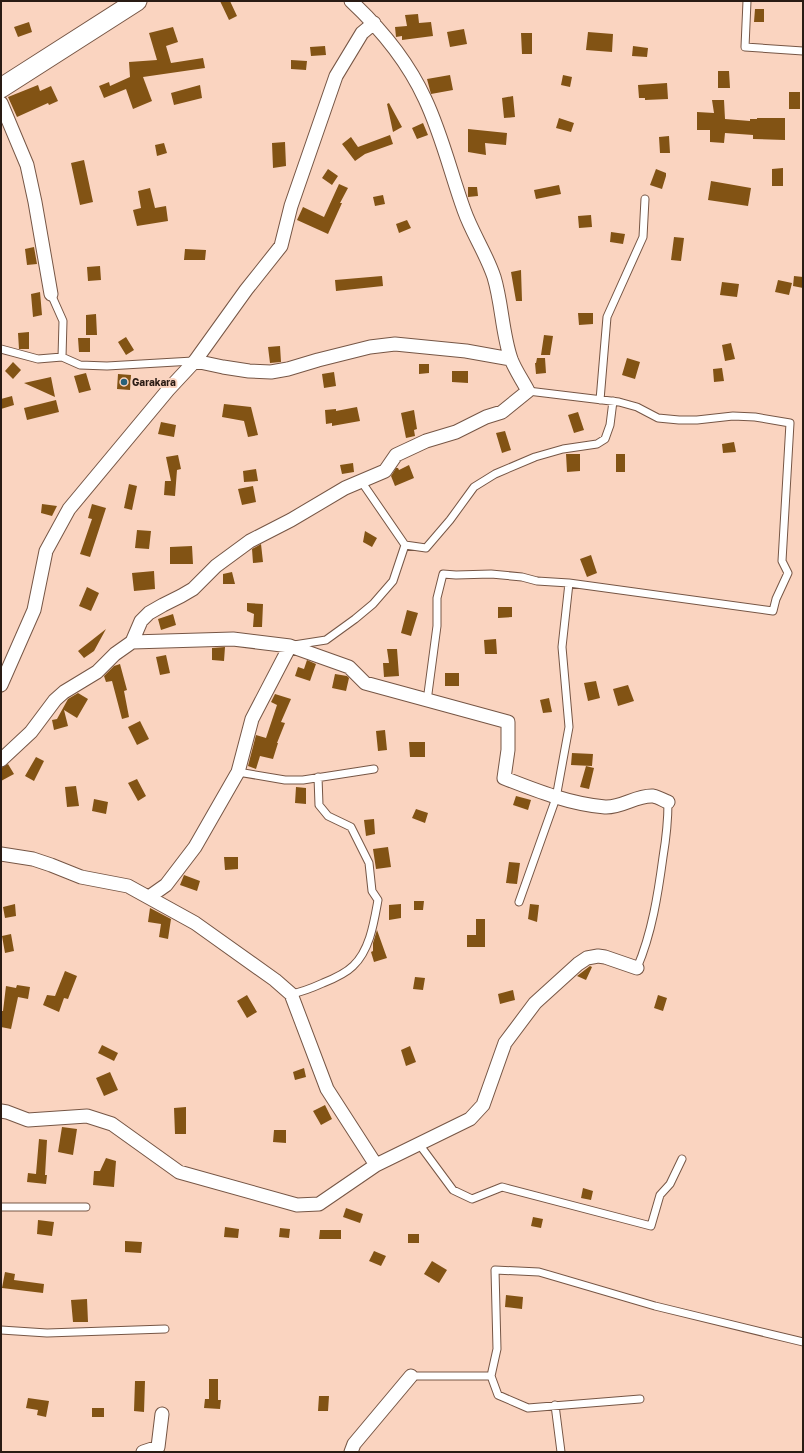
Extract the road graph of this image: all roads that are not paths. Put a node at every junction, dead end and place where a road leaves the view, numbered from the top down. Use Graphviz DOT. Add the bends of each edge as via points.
graph roads {
  1 [pos="137,1"];
  2 [pos="351,1"];
  3 [pos="747,1"];
  4 [pos="374,23"];
  5 [pos="803,51"];
  6 [pos="1,88"];
  7 [pos="1,103"];
  8 [pos="645,199"];
  9 [pos="51,294"];
  10 [pos="1,349"];
  11 [pos="62,357"];
  12 [pos="511,360"];
  13 [pos="195,361"];
  14 [pos="528,391"];
  15 [pos="600,400"];
  16 [pos="613,401"];
  17 [pos="361,481"];
  18 [pos="405,545"];
  19 [pos="569,583"];
  20 [pos="132,642"];
  21 [pos="290,646"];
  22 [pos="1,685"];
  23 [pos="427,701"];
  24 [pos="1,760"];
  25 [pos="374,769"];
  26 [pos="238,772"];
  27 [pos="318,777"];
  28 [pos="556,798"];
  29 [pos="668,802"];
  30 [pos="1,854"];
  31 [pos="149,897"];
  32 [pos="519,902"];
  33 [pos="638,968"];
  34 [pos="290,994"];
  35 [pos="1,1112"];
  36 [pos="419,1144"];
  37 [pos="682,1159"];
  38 [pos="376,1165"];
  39 [pos="1,1207"];
  40 [pos="86,1207"];
  41 [pos="165,1329"];
  42 [pos="1,1330"];
  43 [pos="803,1342"];
  44 [pos="411,1376"];
  45 [pos="491,1376"];
  46 [pos="640,1399"];
  47 [pos="555,1406"];
  48 [pos="162,1414"];
  49 [pos="143,1452"];
  50 [pos="351,1452"];
  51 [pos="561,1452"];
  1 -- 6 [label="street"];
  2 -- 4 [label="street"];
  3 -- 5 [label="lane" via="745,47"];
  4 -- 12 [label="street" via="413,76 426,100 465,212 494,277"];
  4 -- 13 [label="street" via="362,32 336,76 291,206 281,246"];
  7 -- 9 [label="street" via="27,165"];
  8 -- 15 [label="lane" via="643,237 607,317"];
  9 -- 11 [label="lane" via="63,321"];
  10 -- 11 [label="lane" via="38,359"];
  11 -- 13 [label="lane" via="80,365 106,366"];
  12 -- 13 [label="street" via="466,351 395,344 370,347 288,370 271,372 249,371"];
  12 -- 14 [label="street"];
  13 -- 22 [label="street" via="69,508 46,551 34,610"];
  14 -- 15 [label="lane"];
  14 -- 17 [label="street" via="502,412 396,455 385,471"];
  15 -- 16 [label="lane"];
  16 -- 18 [label="lane" via="610,425 605,439 597,444 563,449 535,457 495,474 474,487 426,548"];
  16 -- 19 [label="lane" via="638,407 658,418 698,420 733,416 790,423 782,561 788,573 773,611"];
  17 -- 18 [label="lane"];
  17 -- 20 [label="street" via="250,541 216,566 193,589 149,613 141,621"];
  18 -- 21 [label="lane" via="393,581 373,604 326,640"];
  19 -- 23 [label="lane" via="537,581 522,576 443,574 437,598 437,626"];
  19 -- 28 [label="lane" via="562,647 569,727"];
  20 -- 21 [label="street" via="233,639"];
  20 -- 24 [label="street" via="97,672 55,700 31,732"];
  21 -- 23 [label="street" via="349,667 365,683"];
  21 -- 26 [label="street" via="252,719"];
  23 -- 28 [label="street" via="508,722 504,778"];
  25 -- 27 [label="lane"];
  26 -- 27 [label="lane" via="286,780"];
  26 -- 31 [label="street" via="195,847 166,885"];
  27 -- 34 [label="lane" via="319,805 328,816 351,827 369,863 372,891 378,900 370,936 362,955 353,966 334,979"];
  28 -- 29 [label="street" via="605,807 650,796"];
  28 -- 32 [label="lane"];
  29 -- 33 [label="lane" via="660,884 645,950"];
  30 -- 31 [label="street" via="33,859 81,877 128,886"];
  31 -- 34 [label="street" via="195,923 275,980"];
  33 -- 36 [label="street" via="598,956 587,958 578,964 535,1003 505,1043 483,1105 470,1118"];
  34 -- 38 [label="street" via="328,1089"];
  35 -- 38 [label="street" via="28,1120 87,1116 112,1124 179,1172 298,1205 319,1204"];
  36 -- 37 [label="lane" via="453,1190 472,1199 502,1187 651,1226 660,1195 670,1184"];
  36 -- 38 [label="street"];
  39 -- 40 [label="lane"];
  41 -- 42 [label="lane" via="47,1333"];
  43 -- 45 [label="lane" via="654,1306 539,1272 495,1270 497,1350"];
  44 -- 45 [label="lane"];
  44 -- 50 [label="street" via="354,1444"];
  45 -- 47 [label="lane" via="498,1395 528,1408"];
  46 -- 47 [label="lane"];
  47 -- 51 [label="lane"];
  48 -- 49 [label="street" via="158,1447"];
}
